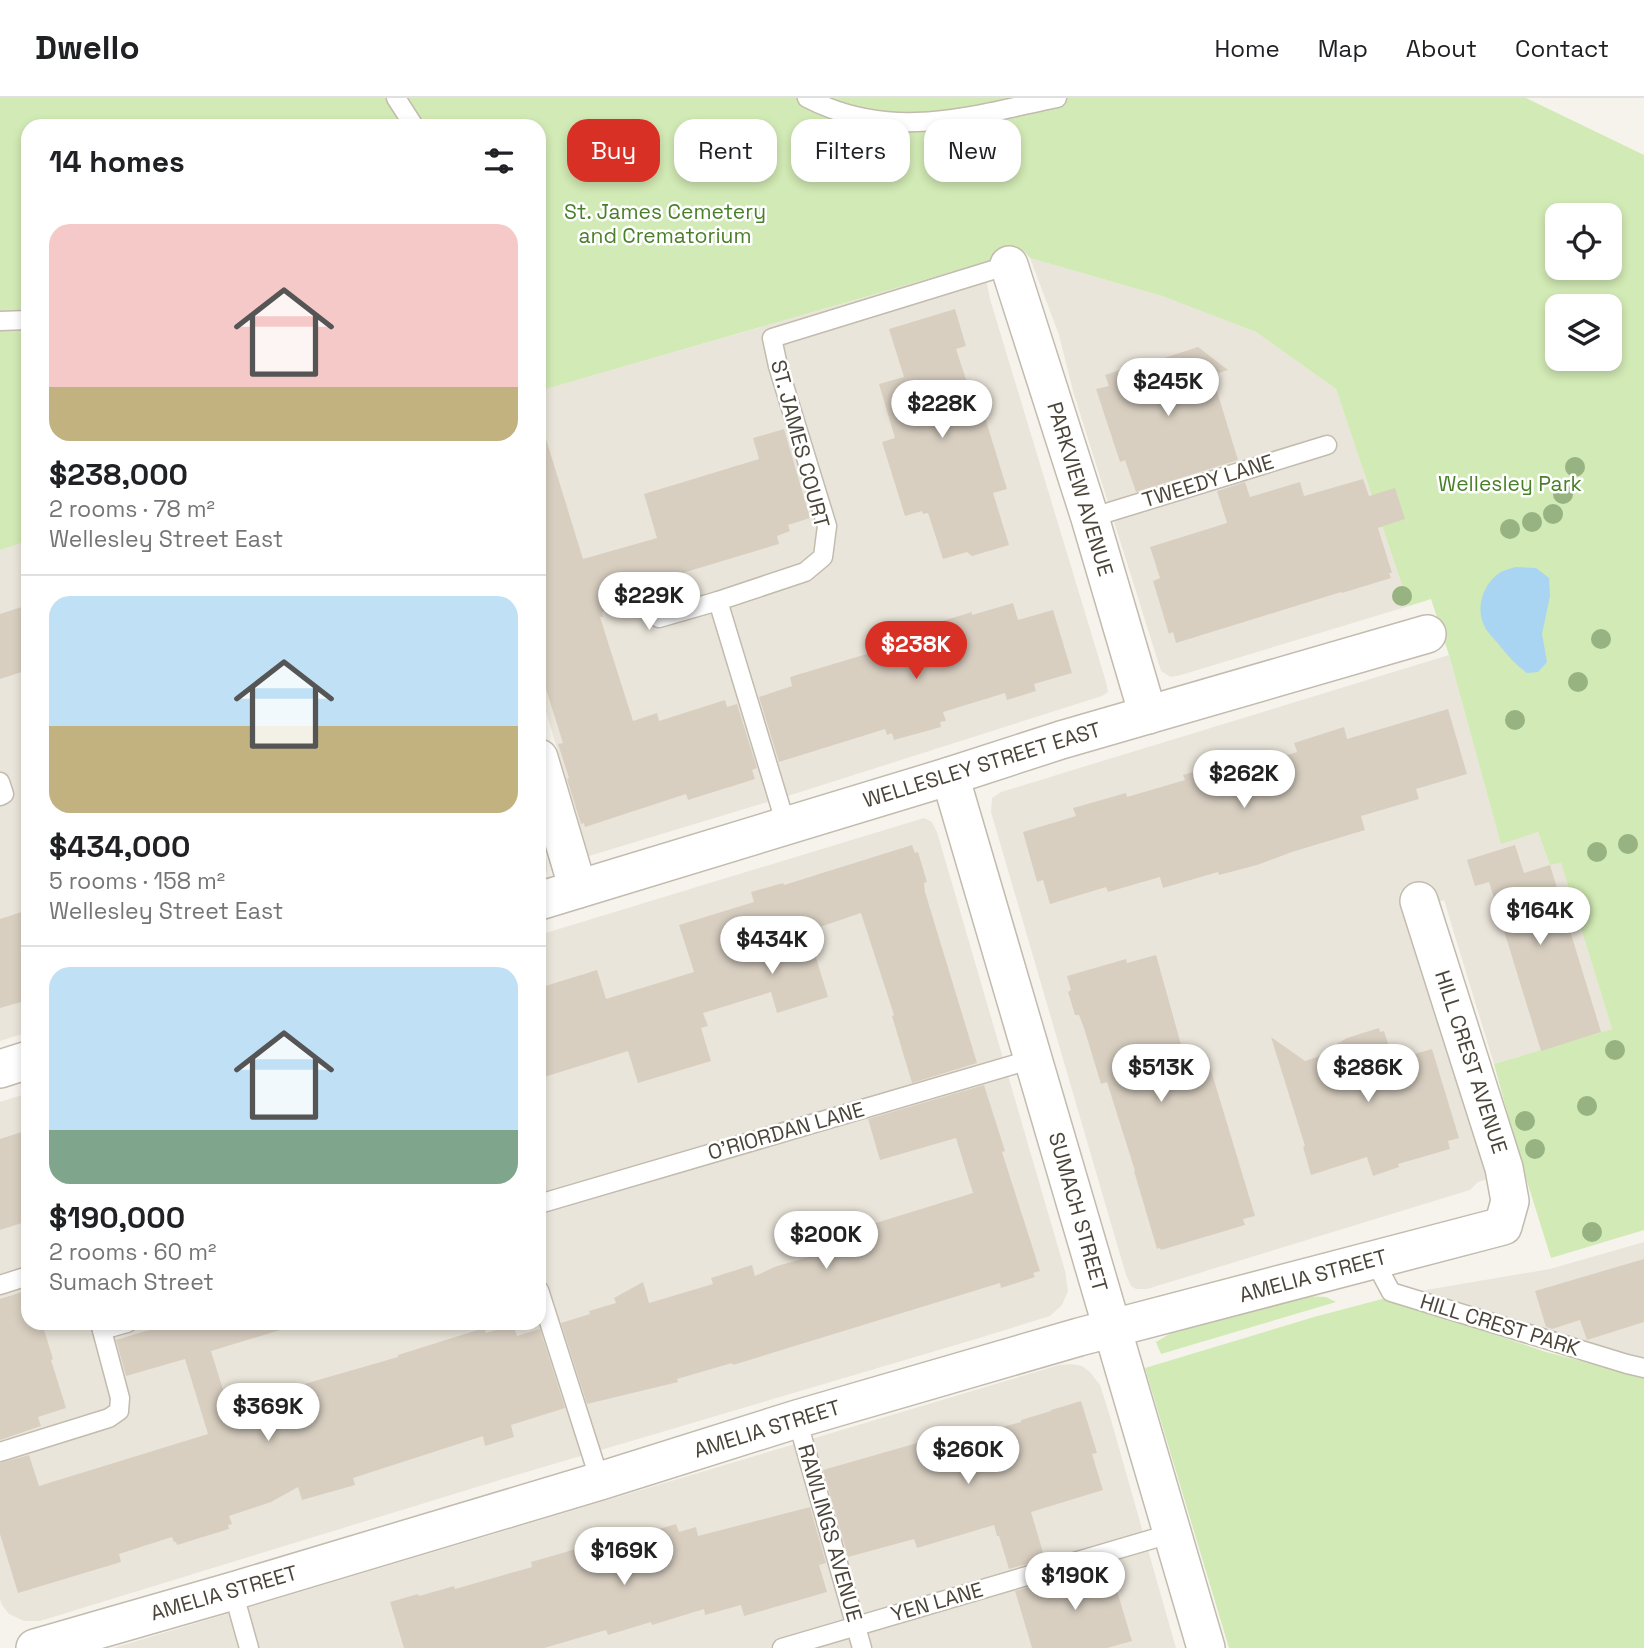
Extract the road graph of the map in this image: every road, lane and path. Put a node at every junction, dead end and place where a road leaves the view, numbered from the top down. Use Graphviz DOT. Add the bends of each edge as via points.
graph roads {
  1 [pos="396,98"];
  2 [pos="807,98"];
  3 [pos="1057,98"];
  4 [pos="410,119"];
  5 [pos="1009,265"];
  6 [pos="21,320"];
  7 [pos="0,321"];
  8 [pos="1327,445"];
  9 [pos="1090,518"];
  10 [pos="718,601"];
  11 [pos="659,618"];
  12 [pos="1427,634"];
  13 [pos="1148,715"];
  14 [pos="950,776"];
  15 [pos="0,782"];
  16 [pos="546,782"];
  17 [pos="0,796"];
  18 [pos="786,825"];
  19 [pos="578,889"];
  20 [pos="546,899"];
  21 [pos="1419,901"];
  22 [pos="1033,1059"];
  23 [pos="21,1062"];
  24 [pos="0,1069"];
  25 [pos="546,1201"];
  26 [pos="1503,1226"];
  27 [pos="1374,1260"];
  28 [pos="21,1278"];
  29 [pos="0,1285"];
  30 [pos="546,1312"];
  31 [pos="1112,1328"];
  32 [pos="102,1330"];
  33 [pos="1644,1368"];
  34 [pos="797,1419"];
  35 [pos="0,1452"];
  36 [pos="600,1481"];
  37 [pos="1173,1533"];
  38 [pos="233,1591"];
  39 [pos="856,1626"];
  40 [pos="35,1648"];
  41 [pos="249,1648"];
  42 [pos="782,1648"];
  43 [pos="862,1648"];
  44 [pos="1206,1648"];
  1 -- 4 [label="lane"];
  2 -- 3 [label="lane" via="847,115 893,123 969,117"];
  5 -- 9 [label="street, PARKVIEW AVENUE"];
  5 -- 10 [label="lane, ST. JAMES COURT" via="772,338 827,526 822,557 805,572"];
  6 -- 7 [label="lane"];
  8 -- 9 [label="lane, TWEEDY LANE"];
  9 -- 13 [label="street, PARKVIEW AVENUE"];
  10 -- 11 [label="lane, ST. JAMES COURT"];
  10 -- 18 [label="lane"];
  12 -- 13 [label="street, WELLESLEY STREET EAST"];
  13 -- 14 [label="street, WELLESLEY STREET EAST"];
  14 -- 18 [label="street, WELLESLEY STREET EAST"];
  14 -- 22 [label="street, SUMACH STREET"];
  15 -- 17 [label="lane" via="4,794"];
  16 -- 19 [label="street"];
  18 -- 19 [label="street, WELLESLEY STREET EAST"];
  19 -- 20 [label="street, WELLESLEY STREET EAST"];
  21 -- 26 [label="street, HILL CREST AVENUE" via="1504,1168 1510,1201"];
  22 -- 25 [label="lane, O'RIORDAN LANE"];
  22 -- 31 [label="street, SUMACH STREET"];
  23 -- 24 [label="street"];
  26 -- 27 [label="street, AMELIA STREET"];
  27 -- 31 [label="street, AMELIA STREET"];
  27 -- 33 [label="lane, HILL CREST PARK" via="1391,1292"];
  28 -- 29 [label="lane"];
  30 -- 36 [label="lane"];
  31 -- 34 [label="street, AMELIA STREET"];
  31 -- 37 [label="street, SUMACH STREET"];
  32 -- 35 [label="lane" via="120,1398 119,1411"];
  34 -- 36 [label="street, AMELIA STREET"];
  34 -- 39 [label="lane, RAWLINGS AVENUE"];
  36 -- 38 [label="street, AMELIA STREET"];
  37 -- 39 [label="lane, YEN LANE"];
  37 -- 44 [label="street, SUMACH STREET"];
  38 -- 40 [label="street, AMELIA STREET"];
  38 -- 41 [label="lane"];
  39 -- 42 [label="lane, YEN LANE"];
  39 -- 43 [label="lane, RAWLINGS AVENUE"];
}
